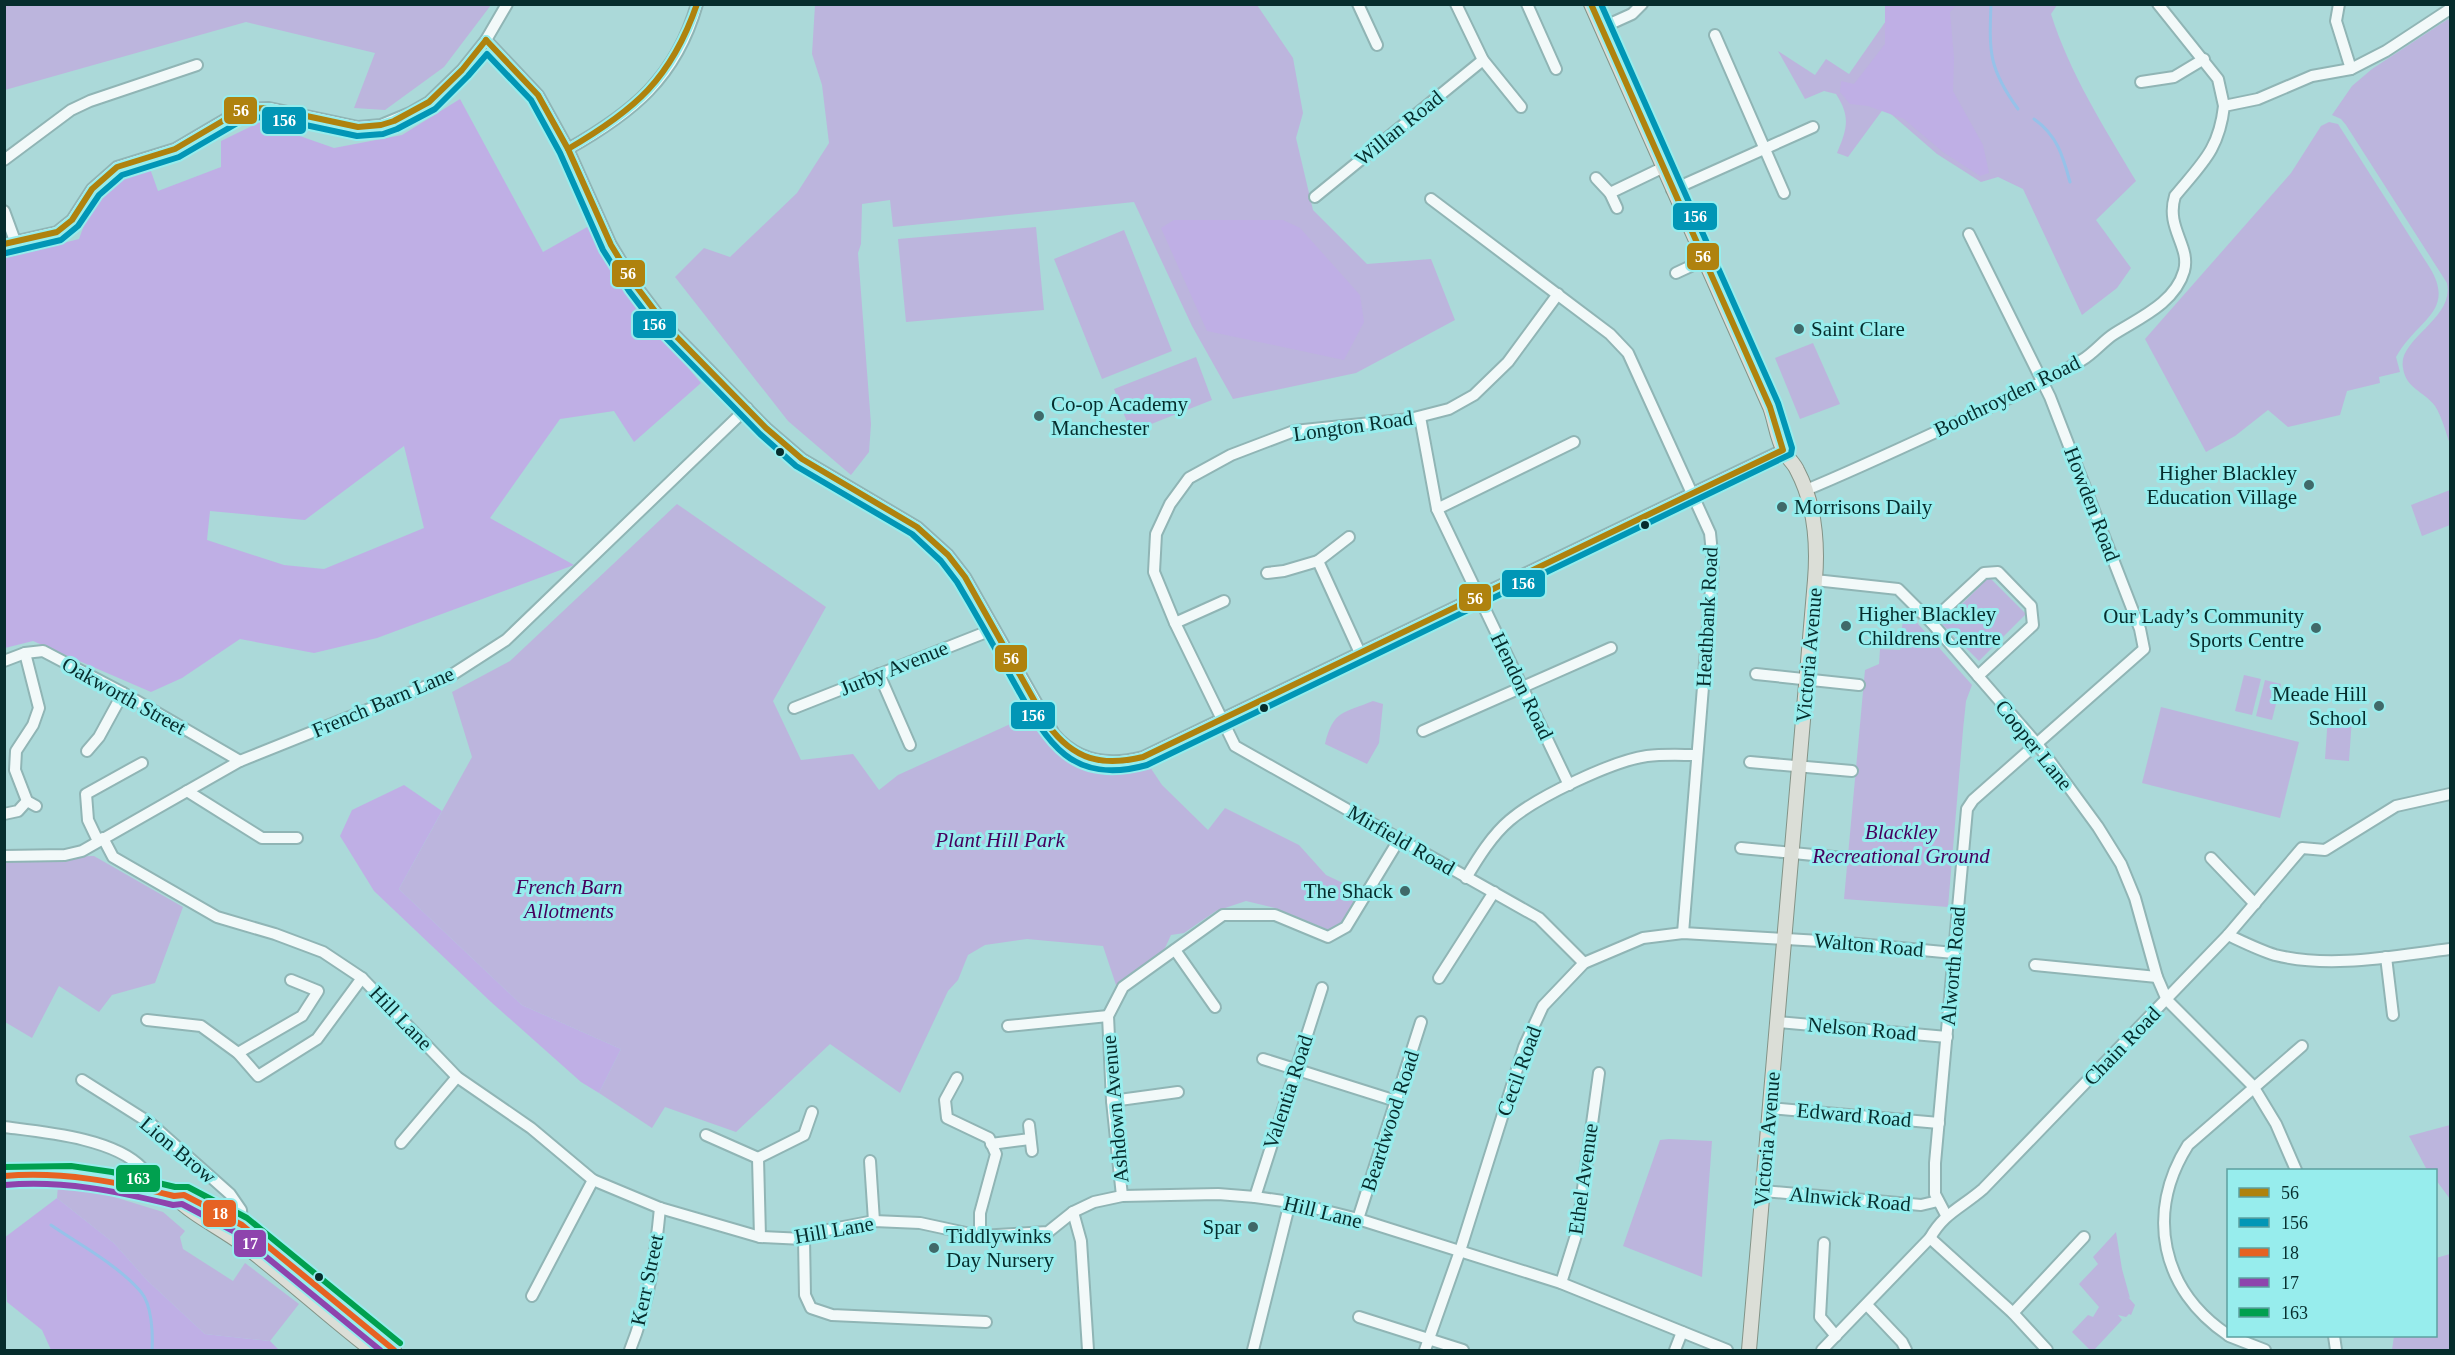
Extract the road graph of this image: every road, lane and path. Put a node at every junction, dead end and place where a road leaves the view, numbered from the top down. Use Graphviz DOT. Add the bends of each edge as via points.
graph roads {
  1 [pos="507,4"];
  2 [pos="697,4"];
  3 [pos="1358,4"];
  4 [pos="1456,4"];
  5 [pos="1527,4"];
  6 [pos="1591,4"];
  7 [pos="1642,4"];
  8 [pos="2158,4"];
  9 [pos="2339,4"];
  10 [pos="2451,9"];
  11 [pos="1601,28"];
  12 [pos="1715,35"];
  13 [pos="486,40"];
  14 [pos="1377,45"];
  15 [pos="2204,59"];
  16 [pos="1483,60"];
  17 [pos="197,65"];
  18 [pos="1556,69"];
  19 [pos="2351,69"];
  20 [pos="2140,82"];
  21 [pos="2224,106"];
  22 [pos="1521,107"];
  23 [pos="1814,127"];
  24 [pos="568,148"];
  25 [pos="1765,149"];
  26 [pos="4,160"];
  27 [pos="1662,168"];
  28 [pos="1596,178"];
  29 [pos="1672,190"];
  30 [pos="1610,193"];
  31 [pos="1784,193"];
  32 [pos="1316,197"];
  33 [pos="1431,199"];
  34 [pos="1617,208"];
  35 [pos="4,211"];
  36 [pos="1969,234"];
  37 [pos="10,243"];
  38 [pos="1704,260"];
  39 [pos="1676,273"];
  40 [pos="1558,294"];
  41 [pos="2043,382"];
  42 [pos="747,408"];
  43 [pos="1420,417"];
  44 [pos="1574,442"];
  45 [pos="1783,450"];
  46 [pos="1806,490"];
  47 [pos="1693,494"];
  48 [pos="1437,509"];
  49 [pos="1349,537"];
  50 [pos="1318,561"];
  51 [pos="1267,573"];
  52 [pos="1815,580"];
  53 [pos="1479,595"];
  54 [pos="1224,601"];
  55 [pos="1931,622"];
  56 [pos="1175,623"];
  57 [pos="994,629"];
  58 [pos="1611,648"];
  59 [pos="25,653"];
  60 [pos="1360,653"];
  61 [pos="4,661"];
  62 [pos="879,674"];
  63 [pos="1756,674"];
  64 [pos="1978,676"];
  65 [pos="1806,679"];
  66 [pos="1859,685"];
  67 [pos="1521,688"];
  68 [pos="123,693"];
  69 [pos="794,708"];
  70 [pos="1220,719"];
  71 [pos="1423,731"];
  72 [pos="910,745"];
  73 [pos="2038,745"];
  74 [pos="87,751"];
  75 [pos="1697,755"];
  76 [pos="240,761"];
  77 [pos="1750,762"];
  78 [pos="142,763"];
  79 [pos="1799,767"];
  80 [pos="1852,771"];
  81 [pos="10,772"];
  82 [pos="1569,785"];
  83 [pos="187,791"];
  84 [pos="2451,794"];
  85 [pos="4,814"];
  86 [pos="297,838"];
  87 [pos="1400,838"];
  88 [pos="97,842"];
  89 [pos="1742,848"];
  90 [pos="1791,852"];
  91 [pos="4,856"];
  92 [pos="1844,858"];
  93 [pos="2211,858"];
  94 [pos="1466,878"];
  95 [pos="1494,892"];
  96 [pos="2255,904"];
  97 [pos="1683,933"];
  98 [pos="2228,935"];
  99 [pos="1784,938"];
  100 [pos="2451,949"];
  101 [pos="1175,950"];
  102 [pos="1954,953"];
  103 [pos="2386,957"];
  104 [pos="1584,963"];
  105 [pos="2035,965"];
  106 [pos="2157,977"];
  107 [pos="362,978"];
  108 [pos="1439,978"];
  109 [pos="291,980"];
  110 [pos="1322,988"];
  111 [pos="2166,1000"];
  112 [pos="1215,1007"];
  113 [pos="2393,1015"];
  114 [pos="1107,1016"];
  115 [pos="147,1020"];
  116 [pos="1421,1022"];
  117 [pos="1777,1022"];
  118 [pos="1008,1026"];
  119 [pos="1947,1037"];
  120 [pos="2302,1046"];
  121 [pos="238,1053"];
  122 [pos="1263,1059"];
  123 [pos="1294,1068"];
  124 [pos="1599,1073"];
  125 [pos="457,1077"];
  126 [pos="957,1078"];
  127 [pos="82,1080"];
  128 [pos="2253,1086"];
  129 [pos="1178,1092"];
  130 [pos="1112,1101"];
  131 [pos="1396,1101"];
  132 [pos="1770,1108"];
  133 [pos="812,1112"];
  134 [pos="1939,1123"];
  135 [pos="1029,1125"];
  136 [pos="4,1127"];
  137 [pos="706,1135"];
  138 [pos="1030,1139"];
  139 [pos="401,1143"];
  140 [pos="991,1144"];
  141 [pos="1032,1150"];
  142 [pos="758,1158"];
  143 [pos="870,1161"];
  144 [pos="2296,1169"];
  145 [pos="4,1176"];
  146 [pos="593,1180"];
  147 [pos="141,1188"];
  148 [pos="1763,1191"];
  149 [pos="174,1196"];
  150 [pos="1122,1196"];
  151 [pos="1255,1197"];
  152 [pos="1938,1201"];
  153 [pos="1290,1202"];
  154 [pos="660,1208"];
  155 [pos="1074,1212"];
  156 [pos="1946,1215"];
  157 [pos="1358,1219"];
  158 [pos="874,1221"];
  159 [pos="242,1225"];
  160 [pos="980,1236"];
  161 [pos="760,1237"];
  162 [pos="2084,1237"];
  163 [pos="1930,1238"];
  164 [pos="804,1239"];
  165 [pos="237,1240"];
  166 [pos="1824,1244"];
  167 [pos="1460,1251"];
  168 [pos="1561,1282"];
  169 [pos="532,1296"];
  170 [pos="1867,1305"];
  171 [pos="2013,1313"];
  172 [pos="1359,1317"];
  173 [pos="986,1322"];
  174 [pos="1682,1332"];
  175 [pos="2227,1333"];
  176 [pos="1836,1336"];
  177 [pos="2234,1337"];
  178 [pos="1427,1345"];
  179 [pos="372,1350"];
  180 [pos="394,1350"];
  181 [pos="630,1350"];
  182 [pos="1088,1350"];
  183 [pos="1253,1350"];
  184 [pos="1463,1350"];
  185 [pos="1675,1350"];
  186 [pos="1727,1350"];
  187 [pos="1749,1350"];
  188 [pos="1822,1350"];
  189 [pos="1906,1350"];
  190 [pos="2047,1350"];
  191 [pos="2265,1350"];
  1 -- 13 [label="street"];
  2 -- 24 [label="street" via="686,36 657,82 610,125"];
  3 -- 14 [label="street"];
  4 -- 16 [label="street"];
  5 -- 18 [label="street"];
  6 -- 11 [label="main road, Victoria Avenue"];
  7 -- 11 [label="street" via="1632,14"];
  8 -- 15 [label="street"];
  9 -- 19 [label="street" via="2336,21"];
  10 -- 19 [label="street"];
  11 -- 27 [label="main road, Victoria Avenue"];
  12 -- 25 [label="street"];
  13 -- 24 [label="street" via="538,95"];
  13 -- 37 [label="street" via="429,102 394,121 358,127 269,108 243,109 175,149 117,167 92,189 72,220 57,232"];
  15 -- 20 [label="street" via="2174,77"];
  15 -- 21 [label="street" via="2218,79"];
  16 -- 22 [label="street"];
  16 -- 32 [label="street, Willan Road"];
  17 -- 26 [label="street" via="71,110"];
  19 -- 21 [label="street" via="2312,76 2259,99"];
  21 -- 41 [label="street, Boothroyden Road" via="2214,148 2175,196 2172,206 2173,225 2185,260 2178,284 2152,311"];
  23 -- 25 [label="street"];
  24 -- 42 [label="street" via="611,245 636,286 667,327"];
  25 -- 29 [label="street"];
  25 -- 31 [label="street"];
  27 -- 29 [label="main road, Victoria Avenue"];
  27 -- 30 [label="street"];
  28 -- 30 [label="street"];
  29 -- 38 [label="main road, Victoria Avenue"];
  30 -- 34 [label="street"];
  33 -- 40 [label="street, Heathbank Road"];
  35 -- 37 [label="street"];
  36 -- 41 [label="street, Howden Road"];
  38 -- 39 [label="street"];
  38 -- 45 [label="main road, Victoria Avenue" via="1770,407"];
  40 -- 43 [label="street, Longton Road" via="1508,362 1474,395 1449,410"];
  40 -- 47 [label="street, Heathbank Road" via="1628,353"];
  41 -- 46 [label="street, Boothroyden Road"];
  41 -- 73 [label="street, Howden Road" via="2140,629 2144,650"];
  42 -- 57 [label="street" via="802,459 934,541 965,577"];
  42 -- 76 [label="street, French Barn Lane" via="506,640 447,678"];
  43 -- 48 [label="street, Hendon Road"];
  43 -- 56 [label="street, Longton Road" via="1294,431 1231,455 1190,478 1170,504 1156,534 1154,572"];
  44 -- 48 [label="street"];
  45 -- 46 [label="main road, Victoria Avenue"];
  45 -- 47 [label="street"];
  46 -- 52 [label="main road, Victoria Avenue" via="1816,540"];
  47 -- 53 [label="street"];
  47 -- 75 [label="street, Heathbank Road" via="1710,533 1713,557"];
  48 -- 53 [label="street, Hendon Road"];
  49 -- 50 [label="street"];
  50 -- 51 [label="street"];
  50 -- 60 [label="street"];
  52 -- 55 [label="street, Cooper Lane" via="1898,589"];
  52 -- 65 [label="main road, Victoria Avenue"];
  53 -- 60 [label="street"];
  53 -- 67 [label="street, Hendon Road"];
  54 -- 56 [label="street"];
  55 -- 64 [label="street, Cooper Lane"];
  55 -- 64 [label="street" via="1984,573 1998,572 2031,606 2033,625"];
  56 -- 70 [label="street, Longton Road"];
  57 -- 62 [label="street, Jurby Avenue"];
  57 -- 70 [label="street" via="1054,734 1084,756 1106,762 1133,760"];
  58 -- 67 [label="street"];
  59 -- 61 [label="street, Oakworth Street"];
  59 -- 68 [label="street, Oakworth Street" via="43,651"];
  59 -- 81 [label="street" via="39,708 16,751"];
  60 -- 70 [label="street"];
  62 -- 69 [label="street, Jurby Avenue"];
  62 -- 72 [label="street"];
  63 -- 65 [label="street"];
  64 -- 73 [label="street, Cooper Lane"];
  65 -- 66 [label="street"];
  65 -- 79 [label="main road, Victoria Avenue"];
  67 -- 71 [label="street"];
  67 -- 82 [label="street, Hendon Road"];
  68 -- 74 [label="street"];
  68 -- 76 [label="street, Oakworth Street"];
  70 -- 87 [label="street, Mirfield Road" via="1235,746"];
  73 -- 102 [label="street, Alworth Road" via="1967,809"];
  73 -- 106 [label="street, Cooper Lane" via="2121,864 2135,898"];
  75 -- 82 [label="street" via="1628,760"];
  75 -- 97 [label="street, Heathbank Road"];
  76 -- 83 [label="street, French Barn Lane"];
  77 -- 79 [label="street"];
  78 -- 88 [label="street, Hill Lane" via="86,794 88,820"];
  79 -- 80 [label="street"];
  79 -- 90 [label="main road, Victoria Avenue"];
  81 -- 85 [label="street" via="32,804"];
  82 -- 94 [label="street" via="1509,820"];
  83 -- 86 [label="street" via="262,838"];
  83 -- 88 [label="street, French Barn Lane"];
  84 -- 96 [label="street, Chain Road" via="2396,806 2325,850 2302,848"];
  87 -- 94 [label="street, Mirfield Road"];
  87 -- 101 [label="street, Ashdown Avenue" via="1346,927 1328,937 1275,915 1223,915"];
  88 -- 91 [label="street, French Barn Lane" via="65,855"];
  88 -- 107 [label="street, Hill Lane" via="113,856 218,917 323,952"];
  89 -- 90 [label="street"];
  90 -- 92 [label="street"];
  90 -- 99 [label="main road, Victoria Avenue"];
  93 -- 96 [label="street"];
  94 -- 95 [label="street, Mirfield Road"];
  95 -- 104 [label="street, Mirfield Road" via="1539,918"];
  95 -- 108 [label="street"];
  96 -- 98 [label="street, Chain Road"];
  97 -- 99 [label="street, Cecil Road"];
  97 -- 104 [label="street, Cecil Road" via="1643,938"];
  98 -- 103 [label="street" via="2273,954 2305,960"];
  98 -- 111 [label="street, Chain Road"];
  99 -- 102 [label="street, Walton Road"];
  99 -- 117 [label="main road, Victoria Avenue"];
  100 -- 103 [label="street"];
  101 -- 112 [label="street"];
  101 -- 114 [label="street, Ashdown Avenue" via="1124,987"];
  102 -- 119 [label="street, Alworth Road"];
  103 -- 113 [label="street"];
  104 -- 167 [label="street, Cecil Road" via="1543,1006 1524,1047"];
  105 -- 106 [label="street"];
  106 -- 111 [label="street, Cooper Lane"];
  107 -- 121 [label="street" via="317,1039 258,1076"];
  107 -- 125 [label="street, Hill Lane"];
  109 -- 121 [label="street" via="318,991 302,1016"];
  110 -- 123 [label="street, Valentia Road"];
  111 -- 128 [label="street"];
  111 -- 156 [label="street, Chain Road" via="1983,1189"];
  114 -- 118 [label="street"];
  114 -- 130 [label="street, Ashdown Avenue"];
  115 -- 121 [label="street" via="201,1026"];
  116 -- 131 [label="street, Beardwood Road"];
  117 -- 119 [label="street, Nelson Road"];
  117 -- 132 [label="main road, Victoria Avenue"];
  119 -- 134 [label="street, Alworth Road"];
  120 -- 128 [label="street"];
  122 -- 123 [label="street"];
  123 -- 131 [label="street"];
  123 -- 151 [label="street, Valentia Road"];
  124 -- 168 [label="street, Ethel Avenue" via="1577,1232"];
  125 -- 139 [label="street"];
  125 -- 146 [label="street, Hill Lane" via="531,1128"];
  126 -- 140 [label="street" via="945,1100 947,1118 989,1138"];
  127 -- 159 [label="street, Lion Brow" via="150,1123 230,1194 241,1210"];
  128 -- 144 [label="street" via="2276,1124"];
  128 -- 175 [label="street" via="2188,1145 2174,1172 2164,1208 2164,1236 2183,1291 2196,1308"];
  129 -- 130 [label="street"];
  130 -- 150 [label="street, Ashdown Avenue"];
  131 -- 157 [label="street, Beardwood Road"];
  132 -- 134 [label="street, Edward Road"];
  132 -- 148 [label="main road, Victoria Avenue"];
  133 -- 142 [label="street" via="804,1135"];
  134 -- 152 [label="street, Alworth Road" via="1934,1187"];
  135 -- 138 [label="street"];
  136 -- 147 [label="street" via="88,1141 126,1156 142,1168"];
  137 -- 142 [label="street"];
  138 -- 140 [label="street"];
  138 -- 141 [label="street"];
  140 -- 160 [label="street" via="996,1154 980,1213"];
  142 -- 161 [label="street"];
  143 -- 158 [label="street"];
  145 -- 147 [label="main road" via="88,1177"];
  146 -- 154 [label="street, Hill Lane"];
  146 -- 169 [label="street"];
  147 -- 149 [label="main road"];
  148 -- 152 [label="street, Alnwick Road" via="1921,1205"];
  148 -- 187 [label="main road, Victoria Avenue"];
  149 -- 159 [label="main road" via="190,1198"];
  149 -- 165 [label="main road" via="188,1210"];
  150 -- 151 [label="street, Hill Lane"];
  150 -- 155 [label="street, Hill Lane"];
  151 -- 153 [label="street, Hill Lane"];
  152 -- 156 [label="street, Alworth Road"];
  153 -- 157 [label="street, Hill Lane"];
  153 -- 183 [label="street"];
  154 -- 161 [label="street, Hill Lane"];
  154 -- 181 [label="street, Kerr Street" via="644,1316"];
  155 -- 160 [label="street, Hill Lane" via="1048,1232"];
  155 -- 182 [label="street" via="1081,1241"];
  156 -- 163 [label="street, Chain Road"];
  157 -- 167 [label="street, Hill Lane"];
  158 -- 160 [label="street, Hill Lane" via="920,1223"];
  158 -- 164 [label="street, Hill Lane" via="817,1232"];
  159 -- 165 [label="street"];
  159 -- 180 [label="main road"];
  161 -- 164 [label="street, Hill Lane"];
  162 -- 171 [label="street"];
  163 -- 170 [label="street, Chain Road"];
  163 -- 171 [label="street"];
  164 -- 173 [label="street" via="805,1294 811,1308 832,1315"];
  165 -- 179 [label="main road"];
  166 -- 176 [label="street" via="1819,1312 1822,1322"];
  167 -- 168 [label="street, Hill Lane"];
  167 -- 178 [label="street, Cecil Road"];
  168 -- 174 [label="street, Hill Lane"];
  170 -- 176 [label="street, Chain Road"];
  170 -- 189 [label="street"];
  171 -- 190 [label="street"];
  172 -- 178 [label="street"];
  174 -- 185 [label="street"];
  174 -- 186 [label="street, Hill Lane"];
  176 -- 188 [label="street, Chain Road"];
  177 -- 191 [label="street"];
  178 -- 184 [label="street"];
}
